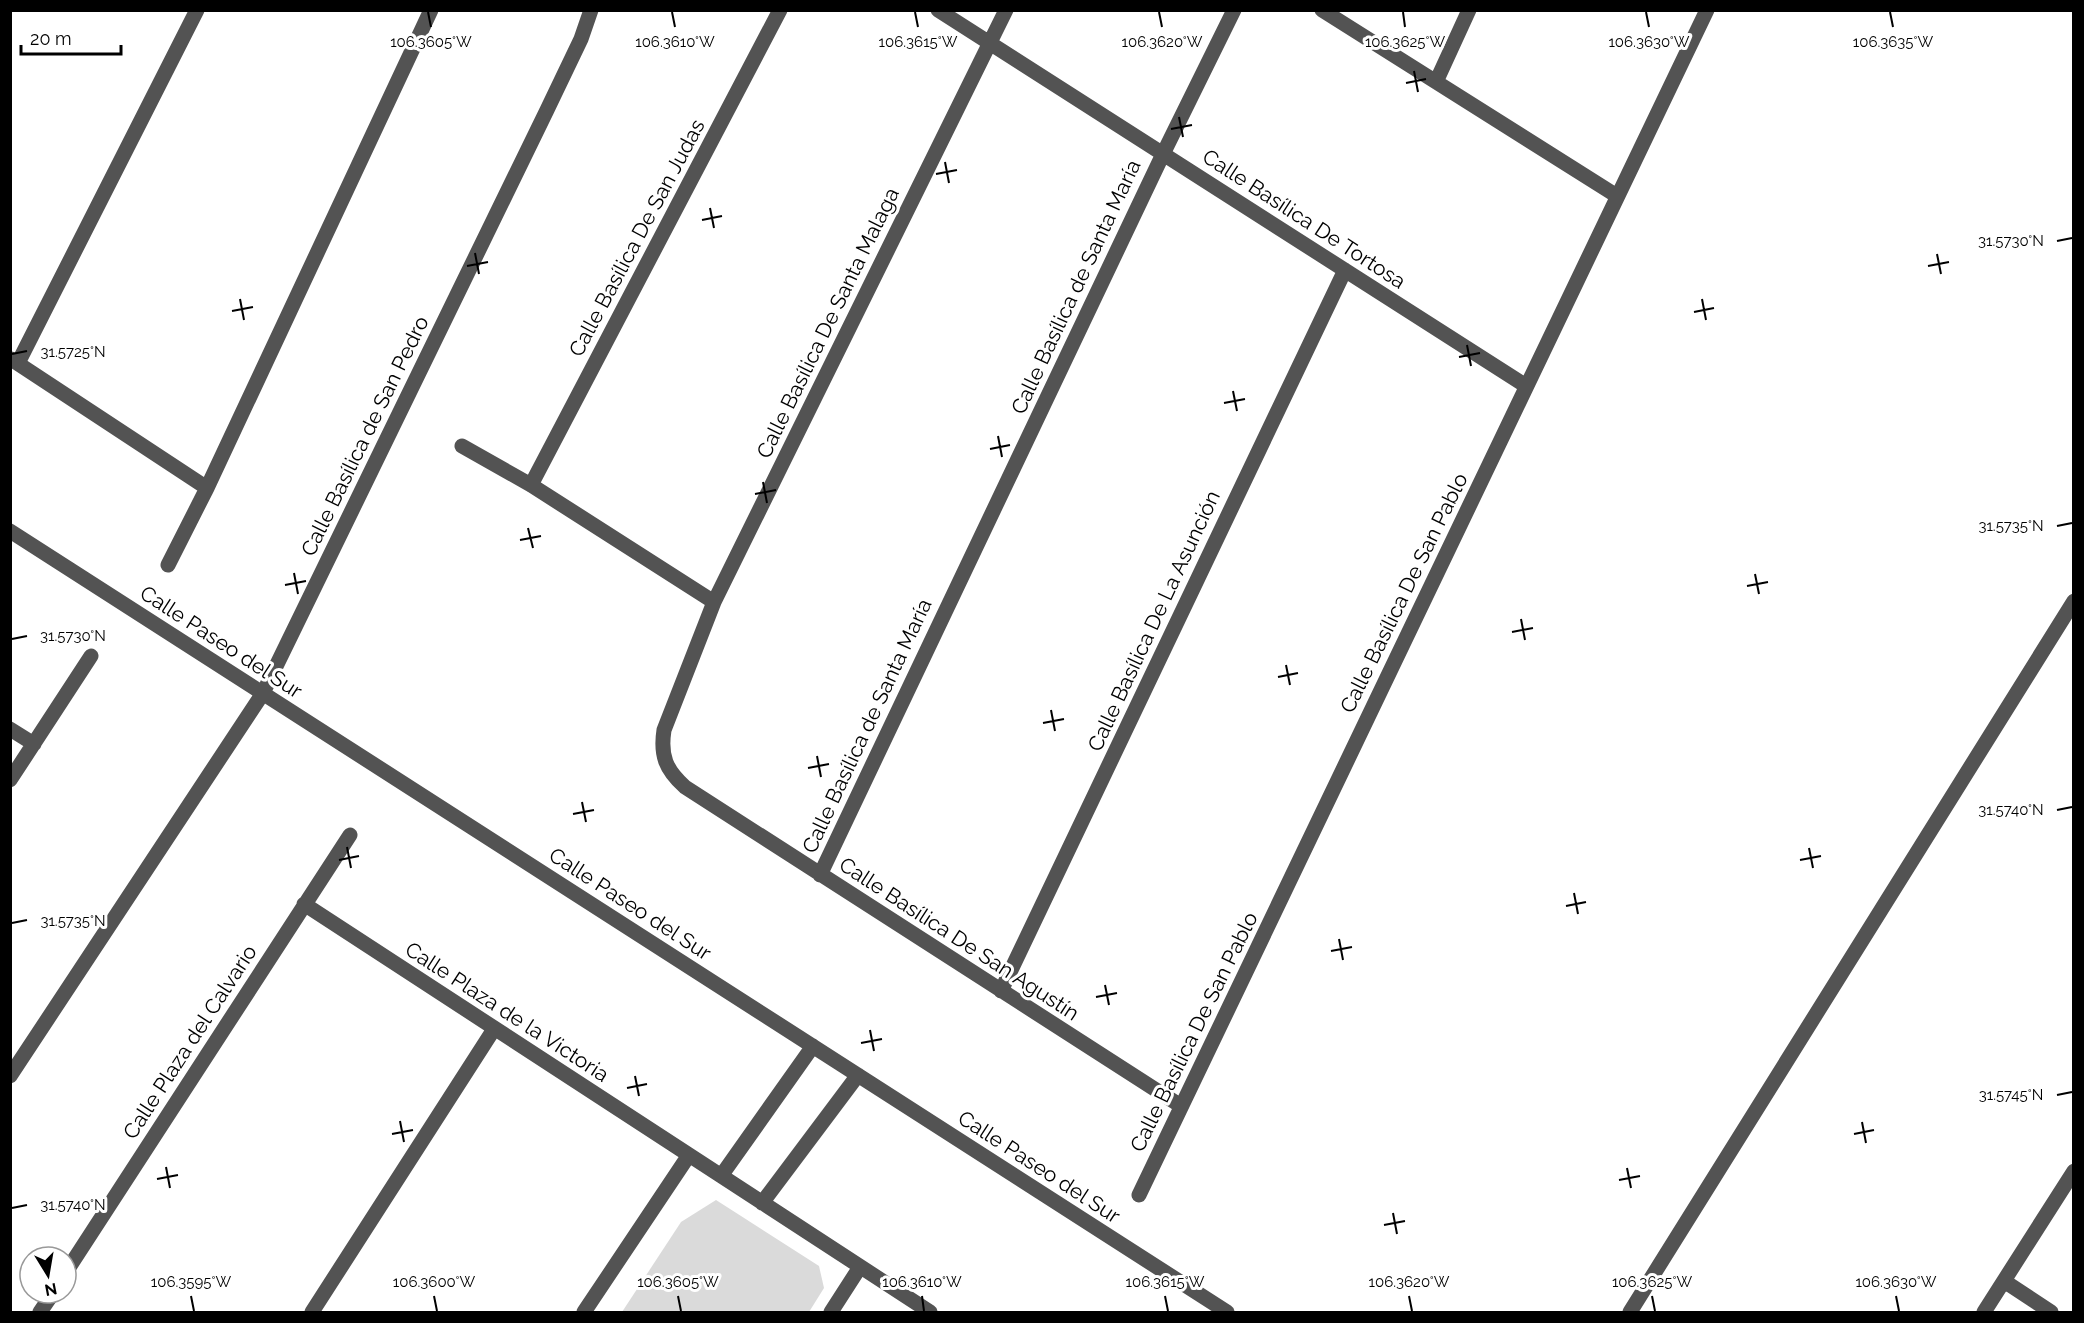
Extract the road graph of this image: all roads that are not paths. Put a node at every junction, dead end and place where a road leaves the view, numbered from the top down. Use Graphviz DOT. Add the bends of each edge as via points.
graph roads {
  1 [pos="197,10"];
  2 [pos="431,10"];
  3 [pos="591,10"];
  4 [pos="780,10"];
  5 [pos="938,10"];
  6 [pos="1006,10"];
  7 [pos="1234,10"];
  8 [pos="1322,10"];
  9 [pos="1469,10"];
  10 [pos="1707,10"];
  11 [pos="990,43"];
  12 [pos="1436,82"];
  13 [pos="1163,154"];
  14 [pos="1617,196"];
  15 [pos="1345,270"];
  16 [pos="14,361"];
  17 [pos="1526,386"];
  18 [pos="462,446"];
  19 [pos="531,486"];
  20 [pos="207,488"];
  21 [pos="10,531"];
  22 [pos="168,564"];
  23 [pos="2073,601"];
  24 [pos="714,602"];
  25 [pos="91,656"];
  26 [pos="263,693"];
  27 [pos="10,729"];
  28 [pos="34,744"];
  29 [pos="10,780"];
  30 [pos="685,787"];
  31 [pos="350,835"];
  32 [pos="820,875"];
  33 [pos="304,904"];
  34 [pos="1001,991"];
  35 [pos="494,1029"];
  36 [pos="813,1046"];
  37 [pos="858,1075"];
  38 [pos="10,1076"];
  39 [pos="1181,1106"];
  40 [pos="688,1155"];
  41 [pos="2073,1171"];
  42 [pos="721,1176"];
  43 [pos="1139,1195"];
  44 [pos="762,1203"];
  45 [pos="78,1253"];
  46 [pos="860,1267"];
  47 [pos="2004,1281"];
  48 [pos="312,1312"];
  49 [pos="584,1312"];
  50 [pos="831,1312"];
  51 [pos="930,1312"];
  52 [pos="1227,1312"];
  53 [pos="1630,1312"];
  54 [pos="1984,1312"];
  55 [pos="2051,1312"];
  1 -- 16 [label="street"];
  2 -- 20 [label="street"];
  3 -- 26 [label="street, Calle Basílica de San Pedro" via="547,110"];
  4 -- 19 [label="street, Calle Basílica De San Judas"];
  5 -- 11 [label="street, Calle Basílica De Tortosa"];
  6 -- 11 [label="street, Calle Basílica De Santa Malaga"];
  7 -- 13 [label="street, Calle Basílica de Santa María"];
  8 -- 12 [label="street"];
  9 -- 12 [label="street"];
  10 -- 14 [label="street, Calle Basílica De San Pablo"];
  11 -- 13 [label="street, Calle Basílica De Tortosa"];
  11 -- 24 [label="street, Calle Basílica De Santa Malaga"];
  12 -- 14 [label="street"];
  13 -- 15 [label="street, Calle Basílica De Tortosa"];
  13 -- 32 [label="street, Calle Basílica de Santa María"];
  14 -- 17 [label="street, Calle Basílica De San Pablo"];
  15 -- 17 [label="street, Calle Basílica De Tortosa"];
  15 -- 34 [label="street, Calle Basílica De La Asunción"];
  16 -- 20 [label="street"];
  17 -- 39 [label="street, Calle Basílica De San Pablo"];
  18 -- 19 [label="street"];
  19 -- 24 [label="street"];
  20 -- 22 [label="street"];
  21 -- 26 [label="street, Calle Paseo del Sur"];
  23 -- 53 [label="street"];
  24 -- 30 [label="street, Calle Basílica De Santa Malaga" via="664,730 662,744 667,766"];
  25 -- 28 [label="street"];
  26 -- 36 [label="street, Calle Paseo del Sur"];
  26 -- 38 [label="street, Calle Basílica de San Pedro"];
  27 -- 28 [label="street"];
  28 -- 29 [label="street"];
  30 -- 32 [label="street, Calle Basílica De San Agustín"];
  31 -- 33 [label="street, Calle Plaza del Calvario"];
  32 -- 34 [label="street, Calle Basílica De San Agustín"];
  33 -- 35 [label="street, Calle Plaza de la Victoria"];
  33 -- 45 [label="street, Calle Plaza del Calvario"];
  34 -- 39 [label="street, Calle Basílica De San Agustín"];
  35 -- 40 [label="street, Calle Plaza de la Victoria"];
  35 -- 48 [label="street"];
  36 -- 37 [label="street, Calle Paseo del Sur"];
  36 -- 42 [label="street"];
  37 -- 44 [label="street"];
  37 -- 52 [label="street, Calle Paseo del Sur"];
  39 -- 43 [label="street, Calle Basílica De San Pablo"];
  40 -- 42 [label="street, Calle Plaza de la Victoria"];
  40 -- 49 [label="street"];
  41 -- 47 [label="street"];
  42 -- 44 [label="street, Calle Plaza de la Victoria"];
  44 -- 46 [label="street, Calle Plaza de la Victoria"];
  46 -- 50 [label="street"];
  46 -- 51 [label="street, Calle Plaza de la Victoria"];
  47 -- 54 [label="street"];
  47 -- 55 [label="street"];
}
